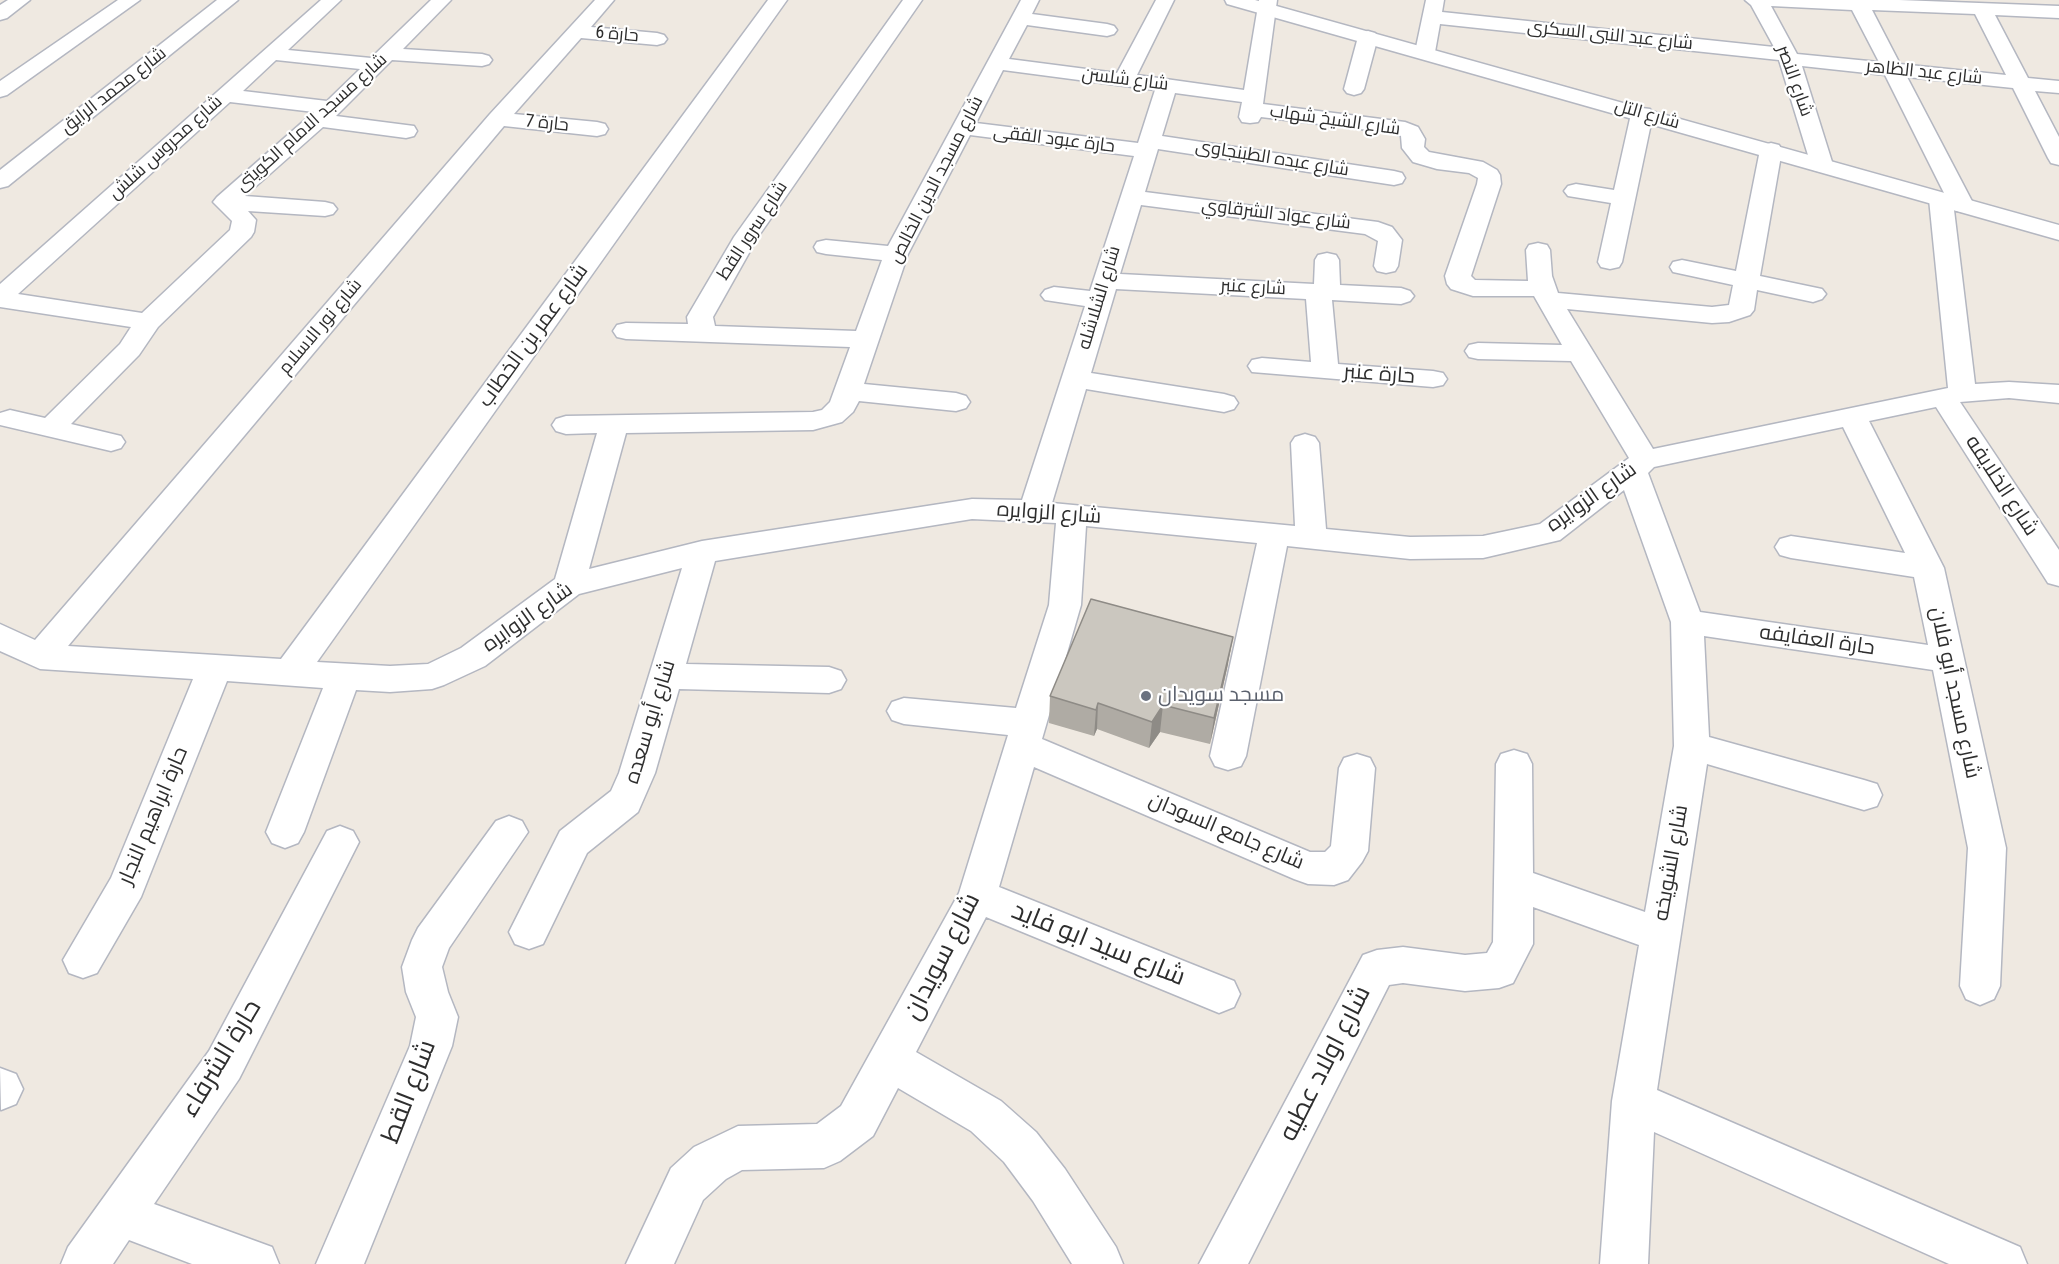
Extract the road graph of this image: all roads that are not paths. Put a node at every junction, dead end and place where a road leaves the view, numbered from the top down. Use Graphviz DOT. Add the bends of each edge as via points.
graph roads {
  1 [pos="21,0"];
  2 [pos="131,0"];
  3 [pos="229,0"];
  4 [pos="332,0"];
  5 [pos="442,0"];
  6 [pos="605,0"];
  7 [pos="778,0"];
  8 [pos="1165,0"];
  9 [pos="1234,0"];
  10 [pos="1757,0"];
  11 [pos="905,1"];
  12 [pos="1859,4"];
  13 [pos="1267,5"];
  14 [pos="1025,9"];
  15 [pos="1434,9"];
  16 [pos="1982,9"];
  17 [pos="2059,12"];
  18 [pos="0,14"];
  19 [pos="1107,30"];
  20 [pos="577,32"];
  21 [pos="1368,37"];
  22 [pos="657,39"];
  23 [pos="1425,52"];
  24 [pos="272,54"];
  25 [pos="1789,57"];
  26 [pos="381,59"];
  27 [pos="482,60"];
  28 [pos="997,63"];
  29 [pos="1893,70"];
  30 [pos="1124,80"];
  31 [pos="2020,83"];
  32 [pos="1167,85"];
  33 [pos="2059,87"];
  34 [pos="1354,88"];
  35 [pos="0,91"];
  36 [pos="225,95"];
  37 [pos="1251,103"];
  38 [pos="325,114"];
  39 [pos="1642,114"];
  40 [pos="498,119"];
  41 [pos="963,128"];
  42 [pos="597,129"];
  43 [pos="406,131"];
  44 [pos="1148,146"];
  45 [pos="1771,150"];
  46 [pos="1244,155"];
  47 [pos="2059,158"];
  48 [pos="1822,165"];
  49 [pos="1394,178"];
  50 [pos="0,181"];
  51 [pos="1576,191"];
  52 [pos="1132,197"];
  53 [pos="1624,198"];
  54 [pos="225,202"];
  55 [pos="1951,202"];
  56 [pos="325,209"];
  57 [pos="2059,233"];
  58 [pos="826,247"];
  59 [pos="1538,250"];
  60 [pos="896,254"];
  61 [pos="1327,260"];
  62 [pos="1610,262"];
  63 [pos="1386,266"];
  64 [pos="1682,267"];
  65 [pos="1746,280"];
  66 [pos="1103,290"];
  67 [pos="1322,292"];
  68 [pos="1545,294"];
  69 [pos="1813,294"];
  70 [pos="1054,296"];
  71 [pos="1401,296"];
  72 [pos="0,298"];
  73 [pos="148,322"];
  74 [pos="626,331"];
  75 [pos="703,333"];
  76 [pos="866,339"];
  77 [pos="1478,351"];
  78 [pos="1580,353"];
  79 [pos="1262,366"];
  80 [pos="1325,371"];
  81 [pos="1075,379"];
  82 [pos="1433,379"];
  83 [pos="847,391"];
  84 [pos="2059,394"];
  85 [pos="1953,395"];
  86 [pos="956,402"];
  87 [pos="1224,403"];
  88 [pos="1852,416"];
  89 [pos="10,419"];
  90 [pos="614,424"];
  91 [pos="566,425"];
  92 [pos="50,429"];
  93 [pos="111,442"];
  94 [pos="1305,443"];
  95 [pos="1638,465"];
  96 [pos="1034,511"];
  97 [pos="1072,515"];
  98 [pos="1274,535"];
  99 [pos="1311,538"];
  100 [pos="1791,547"];
  101 [pos="702,552"];
  102 [pos="2056,566"];
  103 [pos="1928,568"];
  104 [pos="569,585"];
  105 [pos="1688,622"];
  106 [pos="14,650"];
  107 [pos="1947,660"];
  108 [pos="215,668"];
  109 [pos="290,673"];
  110 [pos="344,676"];
  111 [pos="666,676"];
  112 [pos="829,680"];
  113 [pos="904,711"];
  114 [pos="1025,735"];
  115 [pos="1692,746"];
  116 [pos="1228,756"];
  117 [pos="1514,764"];
  118 [pos="1357,768"];
  119 [pos="1864,795"];
  120 [pos="285,832"];
  121 [pos="509,832"];
  122 [pos="340,842"];
  123 [pos="1513,883"];
  124 [pos="977,896"];
  125 [pos="529,932"];
  126 [pos="1660,935"];
  127 [pos="83,960"];
  128 [pos="1980,987"];
  129 [pos="1219,994"];
  130 [pos="890,1060"];
  131 [pos="1634,1101"];
  132 [pos="120,1214"];
  133 [pos="86,1264"];
  134 [pos="255,1264"];
  135 [pos="340,1264"];
  136 [pos="650,1264"];
  137 [pos="1100,1264"];
  138 [pos="1223,1264"];
  139 [pos="1624,1264"];
  140 [pos="2004,1264"];
  1 -- 18 [label="street"];
  2 -- 35 [label="street"];
  3 -- 50 [label="street, شارع محمد الرايق"];
  4 -- 24 [label="street, شارع محروس شلش"];
  5 -- 26 [label="street, شارع مسجد الامام الكويتى"];
  6 -- 20 [label="street, شارع نور الاسلام"];
  7 -- 109 [label="street, شارع عمر بن الخطاب"];
  8 -- 30 [label="street"];
  9 -- 13 [label="street, شارع التل"];
  10 -- 12 [label="street"];
  10 -- 25 [label="street, شارع النصر"];
  11 -- 75 [label="street, شارع سرور القط" via="746,237 700,317"];
  12 -- 16 [label="street"];
  12 -- 29 [label="street"];
  13 -- 21 [label="street, شارع التل"];
  13 -- 37 [label="street"];
  14 -- 19 [label="street"];
  14 -- 28 [label="street, شارع مسجد الدين الخالص"];
  15 -- 23 [label="street"];
  15 -- 25 [label="street, شارع عبد النبى السكرى"];
  16 -- 17 [label="street"];
  16 -- 31 [label="street"];
  20 -- 22 [label="street, حارة 6"];
  20 -- 40 [label="street, شارع نور الاسلام"];
  21 -- 23 [label="street, شارع التل"];
  21 -- 34 [label="street"];
  23 -- 39 [label="street, شارع التل"];
  24 -- 26 [label="street"];
  24 -- 36 [label="street, شارع محروس شلش"];
  25 -- 29 [label="street, شارع عبد الظاهر"];
  25 -- 48 [label="street, شارع النصر"];
  26 -- 27 [label="street"];
  26 -- 38 [label="street, شارع مسجد الامام الكويتى"];
  28 -- 30 [label="street, شارع شلسن"];
  28 -- 41 [label="street, شارع مسجد الدين الخالص"];
  29 -- 31 [label="street, شارع عبد الظاهر"];
  29 -- 55 [label="street"];
  30 -- 32 [label="street, شارع شلسن"];
  31 -- 33 [label="street, شارع عبد الظاهر"];
  31 -- 47 [label="street"];
  32 -- 37 [label="street, شارع شلسن"];
  32 -- 44 [label="street, شارع الشلاشله"];
  36 -- 38 [label="street"];
  36 -- 72 [label="street, شارع محروس شلش"];
  37 -- 46 [label="street"];
  37 -- 68 [label="street, شارع الشيخ شهاب" via="1397,127 1410,132 1413,148 1421,157 1475,168 1489,175 1458,276 1460,284"];
  38 -- 43 [label="street"];
  38 -- 54 [label="street, شارع مسجد الامام الكويتى"];
  39 -- 45 [label="street, شارع التل"];
  39 -- 53 [label="street"];
  40 -- 42 [label="street, حارة 7"];
  40 -- 106 [label="street, شارع نور الاسلام"];
  41 -- 44 [label="street, حارة عبود الفقى"];
  41 -- 60 [label="street, شارع مسجد الدين الخالص"];
  44 -- 46 [label="street, شارع عبده الطبنجاوى"];
  44 -- 52 [label="street, شارع الشلاشله"];
  45 -- 48 [label="street, شارع التل"];
  45 -- 65 [label="street"];
  46 -- 49 [label="street, شارع عبده الطبنجاوى"];
  48 -- 55 [label="street, شارع التل"];
  51 -- 53 [label="street"];
  52 -- 63 [label="street, شارع عواد الشرقاوي" via="1370,227 1390,240"];
  52 -- 66 [label="street, شارع الشلاشله"];
  53 -- 62 [label="street"];
  54 -- 56 [label="street"];
  54 -- 73 [label="street, شارع مسجد الامام الكويتى" via="244,220 242,232"];
  55 -- 57 [label="street, شارع التل"];
  55 -- 85 [label="street"];
  58 -- 60 [label="street"];
  59 -- 68 [label="street"];
  60 -- 76 [label="street, شارع مسجد الدين الخالص"];
  61 -- 67 [label="street, حارة عنبر"];
  64 -- 65 [label="street"];
  65 -- 68 [label="street" via="1741,310 1729,314"];
  65 -- 69 [label="street"];
  66 -- 67 [label="street, شارع عنبر"];
  66 -- 70 [label="street, شارع عنبر"];
  66 -- 81 [label="street, شارع الشلاشله"];
  67 -- 71 [label="street, شارع عنبر"];
  67 -- 80 [label="street, حارة عنبر"];
  68 -- 78 [label="street, شارع الشويخه"];
  72 -- 73 [label="street"];
  73 -- 92 [label="street, شارع مسجد الامام الكويتى" via="130,348"];
  74 -- 75 [label="street"];
  75 -- 76 [label="street"];
  76 -- 83 [label="street, شارع مسجد الدين الخالص"];
  77 -- 78 [label="street"];
  78 -- 95 [label="street, شارع الشويخه"];
  79 -- 80 [label="street, حارة عنبر"];
  80 -- 82 [label="street, حارة عنبر"];
  81 -- 87 [label="street"];
  81 -- 96 [label="street, شارع الشلاشله"];
  83 -- 86 [label="street"];
  83 -- 90 [label="street, شارع مسجد الدين الخالص" via="843,406 832,416 813,420"];
  84 -- 85 [label="street, شارع الزوايره" via="2009,390"];
  85 -- 88 [label="street, شارع الزوايره"];
  85 -- 102 [label="street, شارع الخلايفه"];
  88 -- 95 [label="street, شارع الزوايره"];
  88 -- 103 [label="street, شارع مسجد أبو فلان"];
  89 -- 92 [label="street"];
  90 -- 91 [label="street, شارع مسجد الدين الخالص"];
  90 -- 104 [label="street"];
  92 -- 93 [label="street"];
  94 -- 99 [label="street"];
  95 -- 99 [label="street, شارع الزوايره" via="1549,533 1483,548 1410,548"];
  95 -- 105 [label="street, شارع الشويخه"];
  96 -- 97 [label="street, شارع الزوايره"];
  96 -- 101 [label="street, شارع الزوايره" via="972,509"];
  97 -- 98 [label="street, شارع الزوايره"];
  97 -- 114 [label="street, شارع سويدان" via="1082,610"];
  98 -- 99 [label="street, شارع الزوايره"];
  98 -- 116 [label="street" via="1238,652"];
  100 -- 103 [label="street"];
  101 -- 104 [label="street, شارع الزوايره"];
  101 -- 111 [label="street, شارع أبو سعده"];
  103 -- 107 [label="street, شارع مسجد أبو فلان"];
  104 -- 110 [label="street, شارع الزوايره" via="472,657 432,676"];
  105 -- 107 [label="street, حارة العفايفه"];
  105 -- 115 [label="street, شارع الشويخه"];
  106 -- 108 [label="street, شارع الزوايره"];
  107 -- 128 [label="street, شارع مسجد أبو فلان" via="1987,848"];
  108 -- 109 [label="street, شارع الزوايره"];
  108 -- 127 [label="street, حارة ابراهيم النجار" via="127,885"];
  109 -- 110 [label="street, شارع الزوايره"];
  110 -- 120 [label="street"];
  111 -- 112 [label="street"];
  111 -- 125 [label="street, شارع أبو سعده" via="625,801 573,842"];
  113 -- 114 [label="street"];
  114 -- 118 [label="street, شارع جامع السودان" via="1308,868 1334,869 1349,851"];
  114 -- 124 [label="street, شارع سويدان"];
  115 -- 119 [label="street"];
  115 -- 126 [label="street, شارع الشويخه"];
  117 -- 123 [label="street, شارع اولاد عطيه"];
  121 -- 135 [label="street, شارع القط" via="432,940 422,967 437,1017 431,1046"];
  122 -- 132 [label="street, حارة الشرفاء" via="224,1065"];
  123 -- 126 [label="street"];
  123 -- 138 [label="street, شارع اولاد عطيه" via="1513,944 1499,970 1465,973 1403,965 1377,968"];
  124 -- 129 [label="street, شارع سيد ابو فايد"];
  124 -- 130 [label="street, شارع سويدان"];
  126 -- 131 [label="street, شارع الشويخه"];
  130 -- 136 [label="street, شارع سويدان" via="857,1122 824,1146 738,1148 710,1162 687,1184"];
  130 -- 137 [label="street" via="986,1116 1020,1147"];
  131 -- 139 [label="street, شارع الشويخه"];
  131 -- 140 [label="street"];
  132 -- 133 [label="street, حارة الشرفاء"];
  132 -- 134 [label="street"];
}
